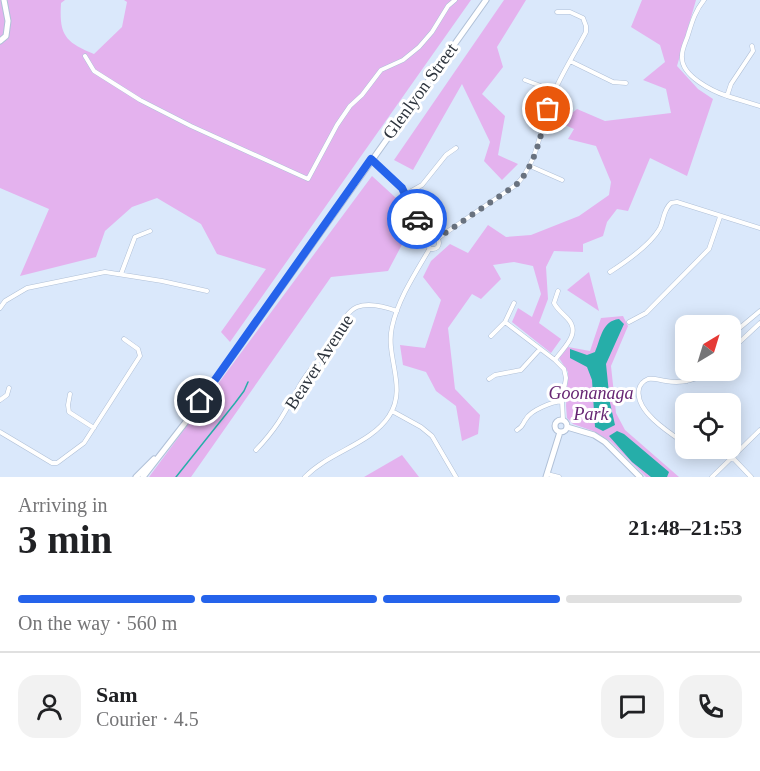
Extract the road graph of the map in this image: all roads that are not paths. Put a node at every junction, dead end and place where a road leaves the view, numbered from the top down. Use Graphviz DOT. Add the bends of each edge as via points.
graph roads {
  1 [pos="4,0"];
  2 [pos="455,0"];
  3 [pos="486,0"];
  4 [pos="704,0"];
  5 [pos="557,12"];
  6 [pos="0,41"];
  7 [pos="752,46"];
  8 [pos="86,56"];
  9 [pos="570,61"];
  10 [pos="525,80"];
  11 [pos="626,84"];
  12 [pos="554,91"];
  13 [pos="727,96"];
  14 [pos="760,106"];
  15 [pos="456,148"];
  16 [pos="371,159"];
  17 [pos="530,166"];
  18 [pos="562,180"];
  19 [pos="406,194"];
  20 [pos="720,217"];
  21 [pos="760,228"];
  22 [pos="150,231"];
  23 [pos="438,238"];
  24 [pos="428,239"];
  25 [pos="430,249"];
  26 [pos="610,272"];
  27 [pos="121,274"];
  28 [pos="207,291"];
  29 [pos="558,291"];
  30 [pos="514,303"];
  31 [pos="0,308"];
  32 [pos="398,311"];
  33 [pos="760,311"];
  34 [pos="505,322"];
  35 [pos="629,322"];
  36 [pos="760,322"];
  37 [pos="741,327"];
  38 [pos="491,336"];
  39 [pos="124,339"];
  40 [pos="741,340"];
  41 [pos="540,349"];
  42 [pos="555,360"];
  43 [pos="489,379"];
  44 [pos="686,381"];
  45 [pos="9,388"];
  46 [pos="70,394"];
  47 [pos="0,400"];
  48 [pos="562,401"];
  49 [pos="392,411"];
  50 [pos="563,420"];
  51 [pos="567,427"];
  52 [pos="94,428"];
  53 [pos="517,430"];
  54 [pos="760,430"];
  55 [pos="0,432"];
  56 [pos="560,432"];
  57 [pos="675,437"];
  58 [pos="168,446"];
  59 [pos="741,449"];
  60 [pos="256,450"];
  61 [pos="731,459"];
  62 [pos="733,459"];
  63 [pos="546,475"];
  64 [pos="136,477"];
  65 [pos="144,477"];
  66 [pos="305,477"];
  67 [pos="456,477"];
  68 [pos="559,477"];
  69 [pos="640,477"];
  70 [pos="712,477"];
  71 [pos="751,477"];
  1 -- 6 [label="main road" via="8,21 6,36"];
  2 -- 8 [label="street" via="419,47 381,70 350,106 308,179 140,100 94,71"];
  3 -- 16 [label="main road, Glenlyon Street"];
  4 -- 13 [label="street" via="695,13 681,55 682,64 708,88"];
  5 -- 9 [label="street" via="577,15 586,26"];
  7 -- 13 [label="street" via="753,51 730,84"];
  9 -- 11 [label="street" via="613,82"];
  9 -- 12 [label="street"];
  10 -- 12 [label="street"];
  12 -- 17 [label="street"];
  13 -- 14 [label="street"];
  15 -- 19 [label="street" via="422,185"];
  16 -- 19 [label="street"];
  16 -- 58 [label="main road, Glenlyon Street"];
  17 -- 18 [label="street"];
  17 -- 23 [label="street" via="516,185"];
  19 -- 24 [label="street"];
  20 -- 21 [label="street"];
  20 -- 26 [label="street" via="671,203 660,229 630,259"];
  20 -- 35 [label="street" via="709,249 650,310"];
  22 -- 27 [label="street" via="135,237"];
  23 -- 24 [label="street"];
  23 -- 25 [label="street" via="438,247"];
  24 -- 25 [label="street"];
  25 -- 32 [label="street"];
  27 -- 28 [label="street"];
  27 -- 31 [label="street" via="105,272 27,288"];
  29 -- 42 [label="street" via="554,303 570,321 573,334"];
  30 -- 34 [label="street"];
  32 -- 49 [label="street" via="391,334 397,391"];
  32 -- 60 [label="street, Beaver Avenue" via="365,305 350,313 301,384 282,420"];
  33 -- 37 [label="street"];
  34 -- 38 [label="street"];
  34 -- 41 [label="street"];
  36 -- 40 [label="street"];
  39 -- 52 [label="street" via="138,349 140,356"];
  41 -- 42 [label="street"];
  41 -- 43 [label="street" via="521,370"];
  42 -- 48 [label="street" via="566,374"];
  44 -- 57 [label="street" via="649,379 638,393 652,418"];
  45 -- 47 [label="street"];
  46 -- 52 [label="street" via="69,411"];
  48 -- 50 [label="street"];
  48 -- 53 [label="street" via="549,403 527,417"];
  49 -- 66 [label="street" via="374,432 319,463"];
  49 -- 67 [label="street" via="432,436"];
  50 -- 51 [label="main road"];
  50 -- 56 [label="main road" via="555,424"];
  51 -- 56 [label="main road"];
  51 -- 69 [label="main road" via="605,442"];
  52 -- 55 [label="street" via="80,447 57,463 47,461"];
  54 -- 59 [label="street"];
  56 -- 63 [label="main road"];
  58 -- 64 [label="main road, Glenlyon Street"];
  58 -- 65 [label="main road, Glenlyon Street"];
  61 -- 70 [label="street"];
  62 -- 71 [label="street"];
  63 -- 68 [label="street"];
}
